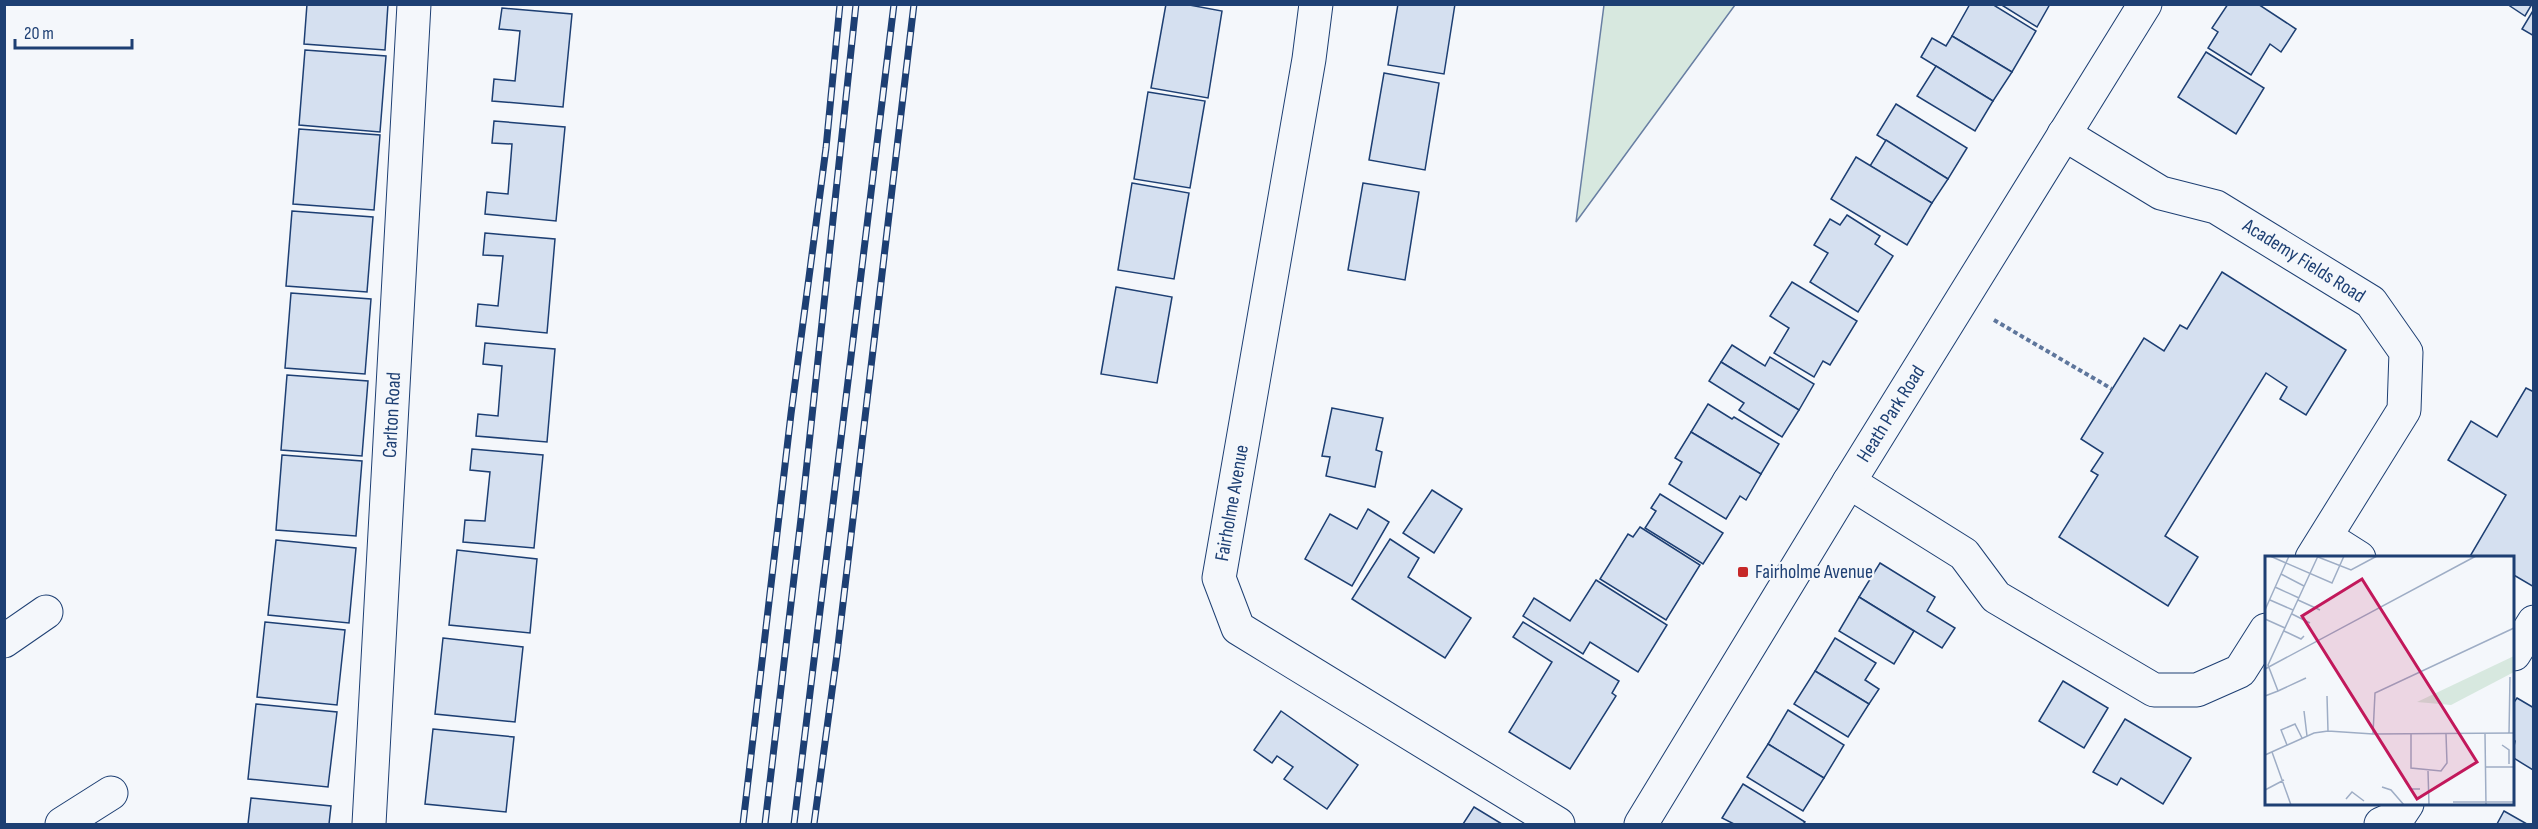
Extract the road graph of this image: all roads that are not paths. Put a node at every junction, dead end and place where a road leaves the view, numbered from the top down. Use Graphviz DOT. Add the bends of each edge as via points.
graph roads {
  1 [pos="414,4"];
  2 [pos="1316,4"];
  3 [pos="2145,4"];
  4 [pos="2064,134"];
  5 [pos="1849,482"];
  6 [pos="2319,547"];
  7 [pos="2353,556"];
  8 [pos="46,612"];
  9 [pos="2534,622"];
  10 [pos="2265,632"];
  11 [pos="4,641"];
  12 [pos="2520,657"];
  13 [pos="111,793"];
  14 [pos="2406,805"];
  15 [pos="62,825"];
  16 [pos="369,825"];
  17 [pos="1558,825"];
  18 [pos="1641,825"];
  19 [pos="2381,825"];
  1 -- 16 [label="street, Carlton Road"];
  2 -- 17 [label="street, Fairholme Avenue" via="1219,578 1238,628"];
  3 -- 4 [label="street, Heath Park Road"];
  4 -- 5 [label="street, Heath Park Road"];
  4 -- 6 [label="street, Academy Fields Road" via="2161,193 2216,207 2371,302 2406,352 2404,411"];
  5 -- 10 [label="street" via="1964,554 1996,597 2154,690 2197,690 2240,671"];
  5 -- 18 [label="street, Heath Park Road"];
  6 -- 7 [label="street, Academy Fields Road"];
  8 -- 11 [label="street"];
  9 -- 12 [label="street"];
  13 -- 15 [label="street"];
  14 -- 19 [label="street" via="2399,816"];
}
